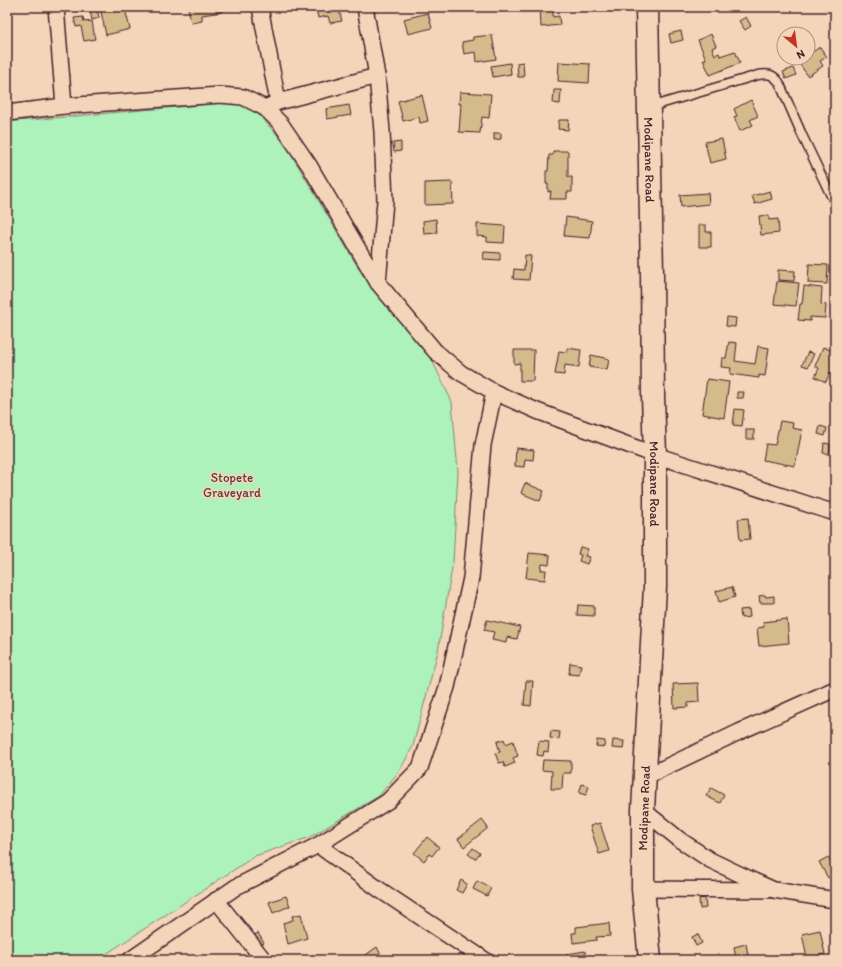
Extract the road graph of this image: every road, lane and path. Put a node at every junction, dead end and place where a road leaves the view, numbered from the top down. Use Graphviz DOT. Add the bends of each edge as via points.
graph roads {
  1 [pos="56,7"];
  2 [pos="260,7"];
  3 [pos="365,7"];
  4 [pos="647,7"];
  5 [pos="377,76"];
  6 [pos="271,105"];
  7 [pos="64,106"];
  8 [pos="649,107"];
  9 [pos="7,112"];
  10 [pos="835,204"];
  11 [pos="378,283"];
  12 [pos="494,392"];
  13 [pos="655,455"];
  14 [pos="835,513"];
  15 [pos="835,689"];
  16 [pos="645,777"];
  17 [pos="643,810"];
  18 [pos="318,845"];
  19 [pos="643,889"];
  20 [pos="774,890"];
  21 [pos="216,900"];
  22 [pos="835,900"];
  23 [pos="130,960"];
  24 [pos="264,960"];
  25 [pos="484,960"];
  26 [pos="650,960"];
  1 -- 7 [label="street"];
  2 -- 6 [label="street"];
  3 -- 5 [label="street"];
  4 -- 8 [label="main road, Modipane Road"];
  5 -- 6 [label="street"];
  5 -- 11 [label="street" via="385,201"];
  6 -- 7 [label="street" via="220,95"];
  6 -- 11 [label="street"];
  7 -- 9 [label="street"];
  8 -- 10 [label="lane" via="758,75 767,73 774,76"];
  8 -- 13 [label="main road, Modipane Road"];
  11 -- 12 [label="street" via="435,351 461,373"];
  12 -- 13 [label="street" via="537,411"];
  12 -- 18 [label="street" via="483,445 472,578 447,686 420,768 388,801"];
  13 -- 14 [label="street"];
  13 -- 16 [label="main road, Modipane Road" via="655,587"];
  15 -- 16 [label="street"];
  16 -- 17 [label="main road, Modipane Road"];
  17 -- 19 [label="main road, Modipane Road"];
  17 -- 20 [label="street" via="710,860"];
  18 -- 21 [label="street"];
  18 -- 25 [label="street"];
  19 -- 20 [label="street"];
  19 -- 26 [label="main road, Modipane Road"];
  20 -- 22 [label="street"];
  21 -- 23 [label="street"];
  21 -- 24 [label="street"];
}
